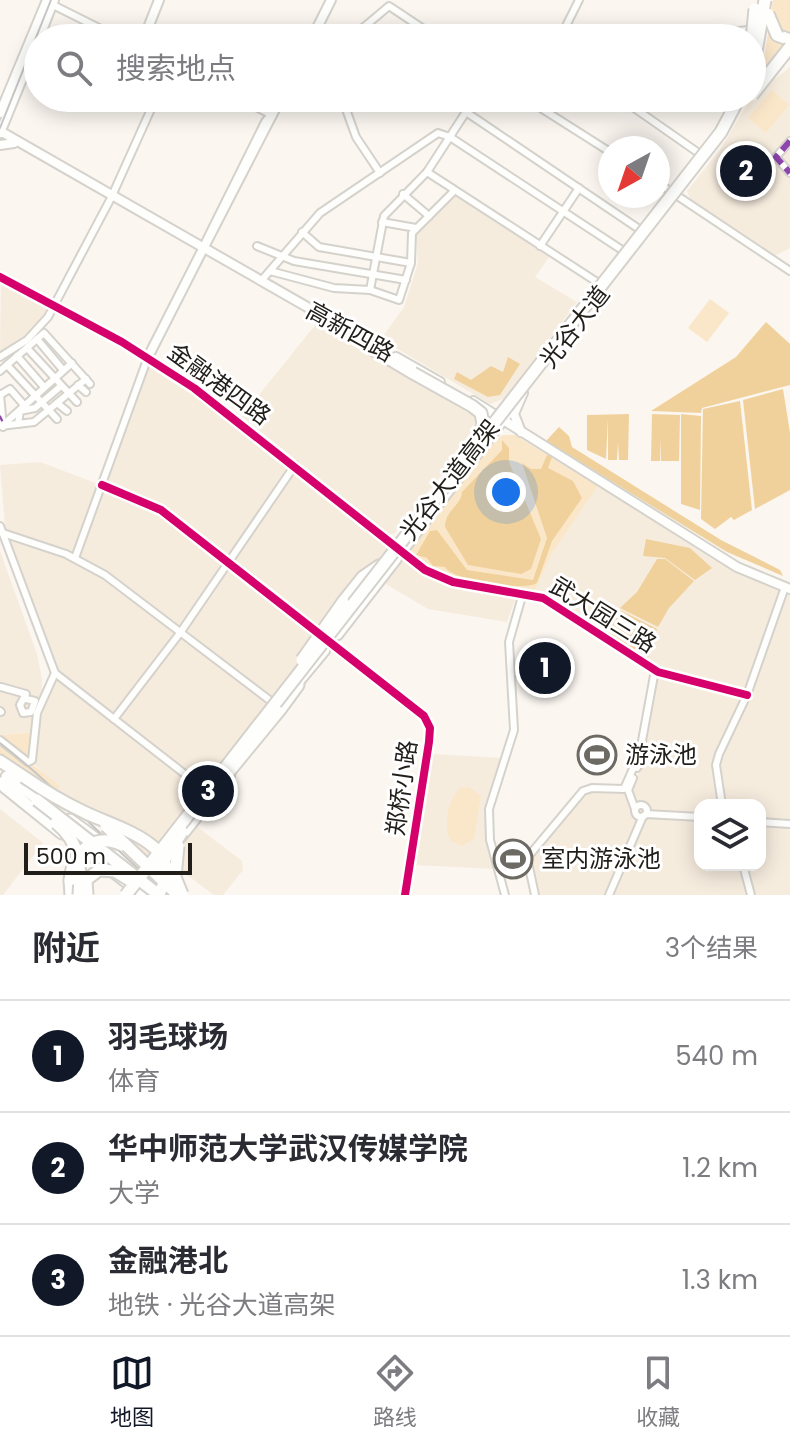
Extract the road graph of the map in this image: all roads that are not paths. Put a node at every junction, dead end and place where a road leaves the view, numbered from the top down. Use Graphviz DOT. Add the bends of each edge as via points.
graph roads {
  1 [pos="160,0"];
  2 [pos="330,0"];
  3 [pos="579,0"];
  4 [pos="48,1"];
  5 [pos="763,2"];
  6 [pos="39,24"];
  7 [pos="42,24"];
  8 [pos="92,24"];
  9 [pos="151,24"];
  10 [pos="318,24"];
  11 [pos="368,24"];
  12 [pos="415,24"];
  13 [pos="567,24"];
  14 [pos="754,24"];
  15 [pos="759,24"];
  16 [pos="760,24"];
  17 [pos="761,24"];
  18 [pos="790,40"];
  19 [pos="790,47"];
  20 [pos="790,53"];
  21 [pos="24,63"];
  22 [pos="766,69"];
  23 [pos="24,70"];
  24 [pos="766,71"];
  25 [pos="150,112"];
  26 [pos="266,112"];
  27 [pos="273,112"];
  28 [pos="347,112"];
  29 [pos="466,112"];
  30 [pos="547,112"];
  31 [pos="640,112"];
  32 [pos="732,112"];
  33 [pos="734,112"];
  34 [pos="735,112"];
  35 [pos="736,112"];
  36 [pos="4,114"];
  37 [pos="272,115"];
  38 [pos="0,133"];
  39 [pos="450,137"];
  40 [pos="790,141"];
  41 [pos="17,143"];
  42 [pos="598,144"];
  43 [pos="0,145"];
  44 [pos="700,154"];
  45 [pos="768,154"];
  46 [pos="776,157"];
  47 [pos="427,172"];
  48 [pos="380,173"];
  49 [pos="790,173"];
  50 [pos="579,188"];
  51 [pos="454,191"];
  52 [pos="670,191"];
  53 [pos="403,194"];
  54 [pos="675,194"];
  55 [pos="111,198"];
  56 [pos="563,212"];
  57 [pos="429,216"];
  58 [pos="382,222"];
  59 [pos="416,228"];
  60 [pos="642,231"];
  61 [pos="299,234"];
  62 [pos="257,246"];
  63 [pos="540,246"];
  64 [pos="203,249"];
  65 [pos="625,252"];
  66 [pos="282,254"];
  67 [pos="376,256"];
  68 [pos="411,263"];
  69 [pos="270,271"];
  70 [pos="790,271"];
  71 [pos="373,274"];
  72 [pos="0,277"];
  73 [pos="259,280"];
  74 [pos="406,280"];
  75 [pos="600,284"];
  76 [pos="370,290"];
  77 [pos="54,305"];
  78 [pos="37,339"];
  79 [pos="27,348"];
  80 [pos="371,348"];
  81 [pos="17,356"];
  82 [pos="0,357"];
  83 [pos="148,357"];
  84 [pos="72,363"];
  85 [pos="7,365"];
  86 [pos="63,370"];
  87 [pos="0,371"];
  88 [pos="54,379"];
  89 [pos="78,385"];
  90 [pos="61,386"];
  91 [pos="44,387"];
  92 [pos="86,392"];
  93 [pos="523,393"];
  94 [pos="67,394"];
  95 [pos="0,395"];
  96 [pos="513,395"];
  97 [pos="34,396"];
  98 [pos="77,402"];
  99 [pos="57,403"];
  100 [pos="477,403"];
  101 [pos="24,405"];
  102 [pos="38,406"];
  103 [pos="47,411"];
  104 [pos="67,411"];
  105 [pos="57,419"];
  106 [pos="499,419"];
  107 [pos="38,420"];
  108 [pos="18,424"];
  109 [pos="2,427"];
  110 [pos="491,435"];
  111 [pos="524,436"];
  112 [pos="476,443"];
  113 [pos="295,465"];
  114 [pos="461,466"];
  115 [pos="102,485"];
  116 [pos="0,526"];
  117 [pos="0,532"];
  118 [pos="398,547"];
  119 [pos="75,558"];
  120 [pos="229,561"];
  121 [pos="379,566"];
  122 [pos="788,589"];
  123 [pos="523,593"];
  124 [pos="180,633"];
  125 [pos="328,637"];
  126 [pos="655,670"];
  127 [pos="55,673"];
  128 [pos="0,685"];
  129 [pos="298,685"];
  130 [pos="747,695"];
  131 [pos="26,699"];
  132 [pos="279,704"];
  133 [pos="37,705"];
  134 [pos="114,719"];
  135 [pos="0,740"];
  136 [pos="0,761"];
  137 [pos="639,765"];
  138 [pos="1,778"];
  139 [pos="220,782"];
  140 [pos="204,789"];
  141 [pos="721,799"];
  142 [pos="31,806"];
  143 [pos="641,812"];
  144 [pos="89,815"];
  145 [pos="694,816"];
  146 [pos="191,820"];
  147 [pos="766,822"];
  148 [pos="790,824"];
  149 [pos="168,841"];
  150 [pos="138,858"];
  151 [pos="158,859"];
  152 [pos="126,862"];
  153 [pos="745,871"];
  154 [pos="144,877"];
  155 [pos="138,894"];
  156 [pos="71,895"];
  157 [pos="83,895"];
  158 [pos="179,895"];
  159 [pos="405,895"];
  160 [pos="505,895"];
  161 [pos="535,895"];
  162 [pos="609,895"];
  163 [pos="751,895"];
  1 -- 9 [label="main road"];
  2 -- 10 [label="main road"];
  3 -- 13 [label="street"];
  4 -- 6 [label="main road"];
  4 -- 7 [label="main road"];
  4 -- 8 [label="street"];
  5 -- 14 [label="highway, bridge"];
  5 -- 15 [label="highway, bridge"];
  5 -- 16 [label="main road"];
  5 -- 17 [label="highway, bridge"];
  5 -- 18 [label="highway, bridge" via="772,29"];
  11 -- 12 [label="street" via="389,6"];
  19 -- 22 [label="highway, bridge"];
  20 -- 24 [label="highway, bridge"];
  21 -- 36 [label="main road"];
  23 -- 36 [label="main road"];
  25 -- 55 [label="street"];
  26 -- 37 [label="street"];
  27 -- 37 [label="main road"];
  28 -- 48 [label="street"];
  29 -- 39 [label="street"];
  29 -- 50 [label="street"];
  30 -- 42 [label="street"];
  31 -- 44 [label="street"];
  32 -- 44 [label="main road, 光谷大道"];
  33 -- 114 [label="highway, 光谷大道高架, bridge"];
  34 -- 139 [label="highway, 光谷大道高架, bridge"];
  35 -- 54 [label="main road, 光谷大道" via="726,133"];
  36 -- 38 [label="main road"];
  36 -- 41 [label="main road"];
  37 -- 64 [label="main road"];
  38 -- 41 [label="main road, 高新四路"];
  39 -- 47 [label="street"];
  39 -- 48 [label="street" via="438,133"];
  39 -- 56 [label="street"];
  40 -- 46 [label="street"];
  41 -- 43 [label="main road"];
  41 -- 55 [label="main road, 高新四路"];
  44 -- 54 [label="main road, 光谷大道"];
  45 -- 46 [label="street"];
  46 -- 49 [label="street"];
  47 -- 51 [label="street"];
  47 -- 53 [label="street"];
  48 -- 61 [label="street" via="320,213"];
  50 -- 56 [label="street"];
  50 -- 60 [label="street"];
  51 -- 57 [label="street"];
  51 -- 63 [label="street"];
  52 -- 54 [label="street"];
  53 -- 57 [label="street"];
  53 -- 58 [label="street"];
  54 -- 60 [label="main road, 光谷大道"];
  54 -- 70 [label="street"];
  54 -- 93 [label="main road, 光谷大道"];
  55 -- 64 [label="main road, 高新四路"];
  55 -- 77 [label="street"];
  56 -- 63 [label="street"];
  56 -- 65 [label="street"];
  57 -- 59 [label="street"];
  58 -- 59 [label="street"];
  58 -- 67 [label="street"];
  59 -- 68 [label="street" via="410,237"];
  60 -- 65 [label="main road, 光谷大道"];
  61 -- 66 [label="street"];
  61 -- 67 [label="street" via="319,247"];
  62 -- 66 [label="street"];
  63 -- 75 [label="street"];
  64 -- 73 [label="main road, 高新四路"];
  64 -- 80 [label="main road, 高新四路"];
  64 -- 83 [label="main road"];
  65 -- 75 [label="main road, 光谷大道"];
  66 -- 69 [label="street"];
  66 -- 71 [label="street" via="294,261"];
  66 -- 73 [label="street"];
  67 -- 68 [label="street"];
  67 -- 71 [label="street"];
  68 -- 74 [label="street"];
  69 -- 73 [label="street"];
  69 -- 76 [label="street" via="334,288"];
  71 -- 74 [label="street"];
  71 -- 76 [label="street"];
  72 -- 77 [label="street, 金融港四路"];
  73 -- 100 [label="main road, 高新四路"];
  74 -- 76 [label="street" via="399,300"];
  75 -- 96 [label="main road, 光谷大道"];
  77 -- 82 [label="street" via="27,340"];
  77 -- 83 [label="street, 金融港四路"];
  78 -- 79 [label="street"];
  78 -- 84 [label="street" via="44,333"];
  78 -- 86 [label="street"];
  79 -- 81 [label="street"];
  79 -- 88 [label="street"];
  80 -- 106 [label="main road, 高新四路"];
  80 -- 112 [label="main road, 高新四路" via="474,411 482,430"];
  80 -- 114 [label="highway, bridge" via="481,413 482,429"];
  81 -- 85 [label="street"];
  81 -- 91 [label="street"];
  83 -- 113 [label="street, 金融港四路"];
  83 -- 115 [label="street"];
  84 -- 86 [label="street"];
  84 -- 89 [label="street" via="88,381"];
  85 -- 87 [label="street"];
  85 -- 97 [label="street"];
  86 -- 88 [label="street"];
  88 -- 90 [label="street"];
  88 -- 91 [label="street"];
  89 -- 92 [label="street"];
  89 -- 94 [label="street"];
  90 -- 94 [label="street"];
  90 -- 102 [label="street"];
  91 -- 97 [label="street"];
  93 -- 106 [label="main road, 光谷大道"];
  93 -- 111 [label="main road" via="514,414"];
  94 -- 98 [label="street"];
  94 -- 99 [label="street"];
  95 -- 101 [label="street" via="10,389"];
  95 -- 109 [label="street"];
  96 -- 100 [label="main road" via="498,406"];
  96 -- 106 [label="main road, 光谷大道"];
  97 -- 101 [label="street"];
  97 -- 102 [label="street"];
  99 -- 103 [label="street"];
  99 -- 104 [label="street"];
  100 -- 106 [label="main road, 高新四路"];
  101 -- 109 [label="street"];
  102 -- 103 [label="street"];
  102 -- 107 [label="street"];
  102 -- 108 [label="street" via="20,411"];
  103 -- 105 [label="street"];
  103 -- 107 [label="street"];
  106 -- 110 [label="main road, 光谷大道"];
  106 -- 111 [label="main road"];
  106 -- 112 [label="main road, 光谷大道"];
  107 -- 108 [label="street"];
  108 -- 109 [label="street"];
  110 -- 111 [label="main road" via="502,430"];
  110 -- 118 [label="main road, 光谷大道" via="406,547"];
  111 -- 122 [label="main road" via="703,550"];
  112 -- 118 [label="main road, 光谷大道" via="397,540"];
  113 -- 118 [label="street, 金融港四路"];
  113 -- 120 [label="street"];
  114 -- 132 [label="highway, 光谷大道高架, bridge"];
  115 -- 119 [label="street"];
  115 -- 120 [label="street" via="161,510"];
  116 -- 117 [label="street"];
  117 -- 119 [label="street"];
  117 -- 127 [label="street"];
  118 -- 121 [label="main road, 光谷大道"];
  118 -- 123 [label="street, 武大园三路" via="441,578"];
  118 -- 125 [label="main road, 光谷大道" via="397,559 338,635"];
  119 -- 124 [label="street"];
  120 -- 124 [label="street"];
  120 -- 125 [label="street"];
  121 -- 125 [label="main road, 光谷大道"];
  121 -- 132 [label="highway, bridge" via="363,577 310,646"];
  122 -- 130 [label="street"];
  123 -- 126 [label="street, 武大园三路" via="543,598"];
  123 -- 160 [label="street" via="509,642 514,730 489,809 490,840"];
  124 -- 132 [label="street"];
  124 -- 134 [label="street"];
  125 -- 129 [label="main road, 光谷大道" via="325,651"];
  125 -- 132 [label="main road, 光谷大道" via="277,695"];
  125 -- 159 [label="street, 郑桥小路" via="429,722"];
  126 -- 130 [label="street, 武大园三路"];
  126 -- 137 [label="street"];
  127 -- 133 [label="street"];
  127 -- 134 [label="street"];
  128 -- 131 [label="street" via="26,694"];
  129 -- 132 [label="highway"];
  130 -- 141 [label="street" via="716,765"];
  131 -- 133 [label="street"];
  131 -- 133 [label="street" via="20,705 23,713"];
  132 -- 139 [label="highway, bridge"];
  132 -- 140 [label="main road, 光谷大道" via="263,711"];
  132 -- 149 [label="highway, 光谷大道高架, bridge"];
  132 -- 151 [label="main road, 光谷大道" via="234,771"];
  133 -- 135 [label="street" via="31,761"];
  134 -- 140 [label="street"];
  136 -- 144 [label="highway, bridge"];
  137 -- 143 [label="street" via="628,790"];
  137 -- 161 [label="street" via="624,789 583,791 527,858"];
  138 -- 142 [label="highway"];
  138 -- 152 [label="highway" via="97,837"];
  138 -- 155 [label="highway"];
  139 -- 146 [label="highway, 光谷大道高架, bridge"];
  140 -- 151 [label="main road, 光谷大道"];
  142 -- 155 [label="highway, bridge"];
  142 -- 157 [label="highway, bridge" via="73,840"];
  143 -- 145 [label="street"];
  143 -- 162 [label="street"];
  144 -- 149 [label="highway, bridge" via="138,850 152,851"];
  144 -- 150 [label="highway, bridge"];
  144 -- 155 [label="highway, bridge" via="142,837 160,852 166,877"];
  146 -- 155 [label="highway, 光谷大道高架, bridge"];
  146 -- 158 [label="highway, bridge" via="174,861"];
  147 -- 148 [label="street"];
  149 -- 155 [label="highway, 光谷大道高架, bridge"];
  150 -- 156 [label="highway, bridge" via="115,842 90,844 72,865"];
  150 -- 158 [label="highway, bridge"];
  151 -- 152 [label="main road"];
  151 -- 154 [label="main road, 光谷大道"];
  151 -- 158 [label="highway" via="162,877"];
  152 -- 154 [label="highway"];
  153 -- 163 [label="street"];
  154 -- 155 [label="main road, 光谷大道"];
  154 -- 158 [label="highway"];
  155 -- 157 [label="highway, bridge" via="115,871 104,869 86,880"];
}
